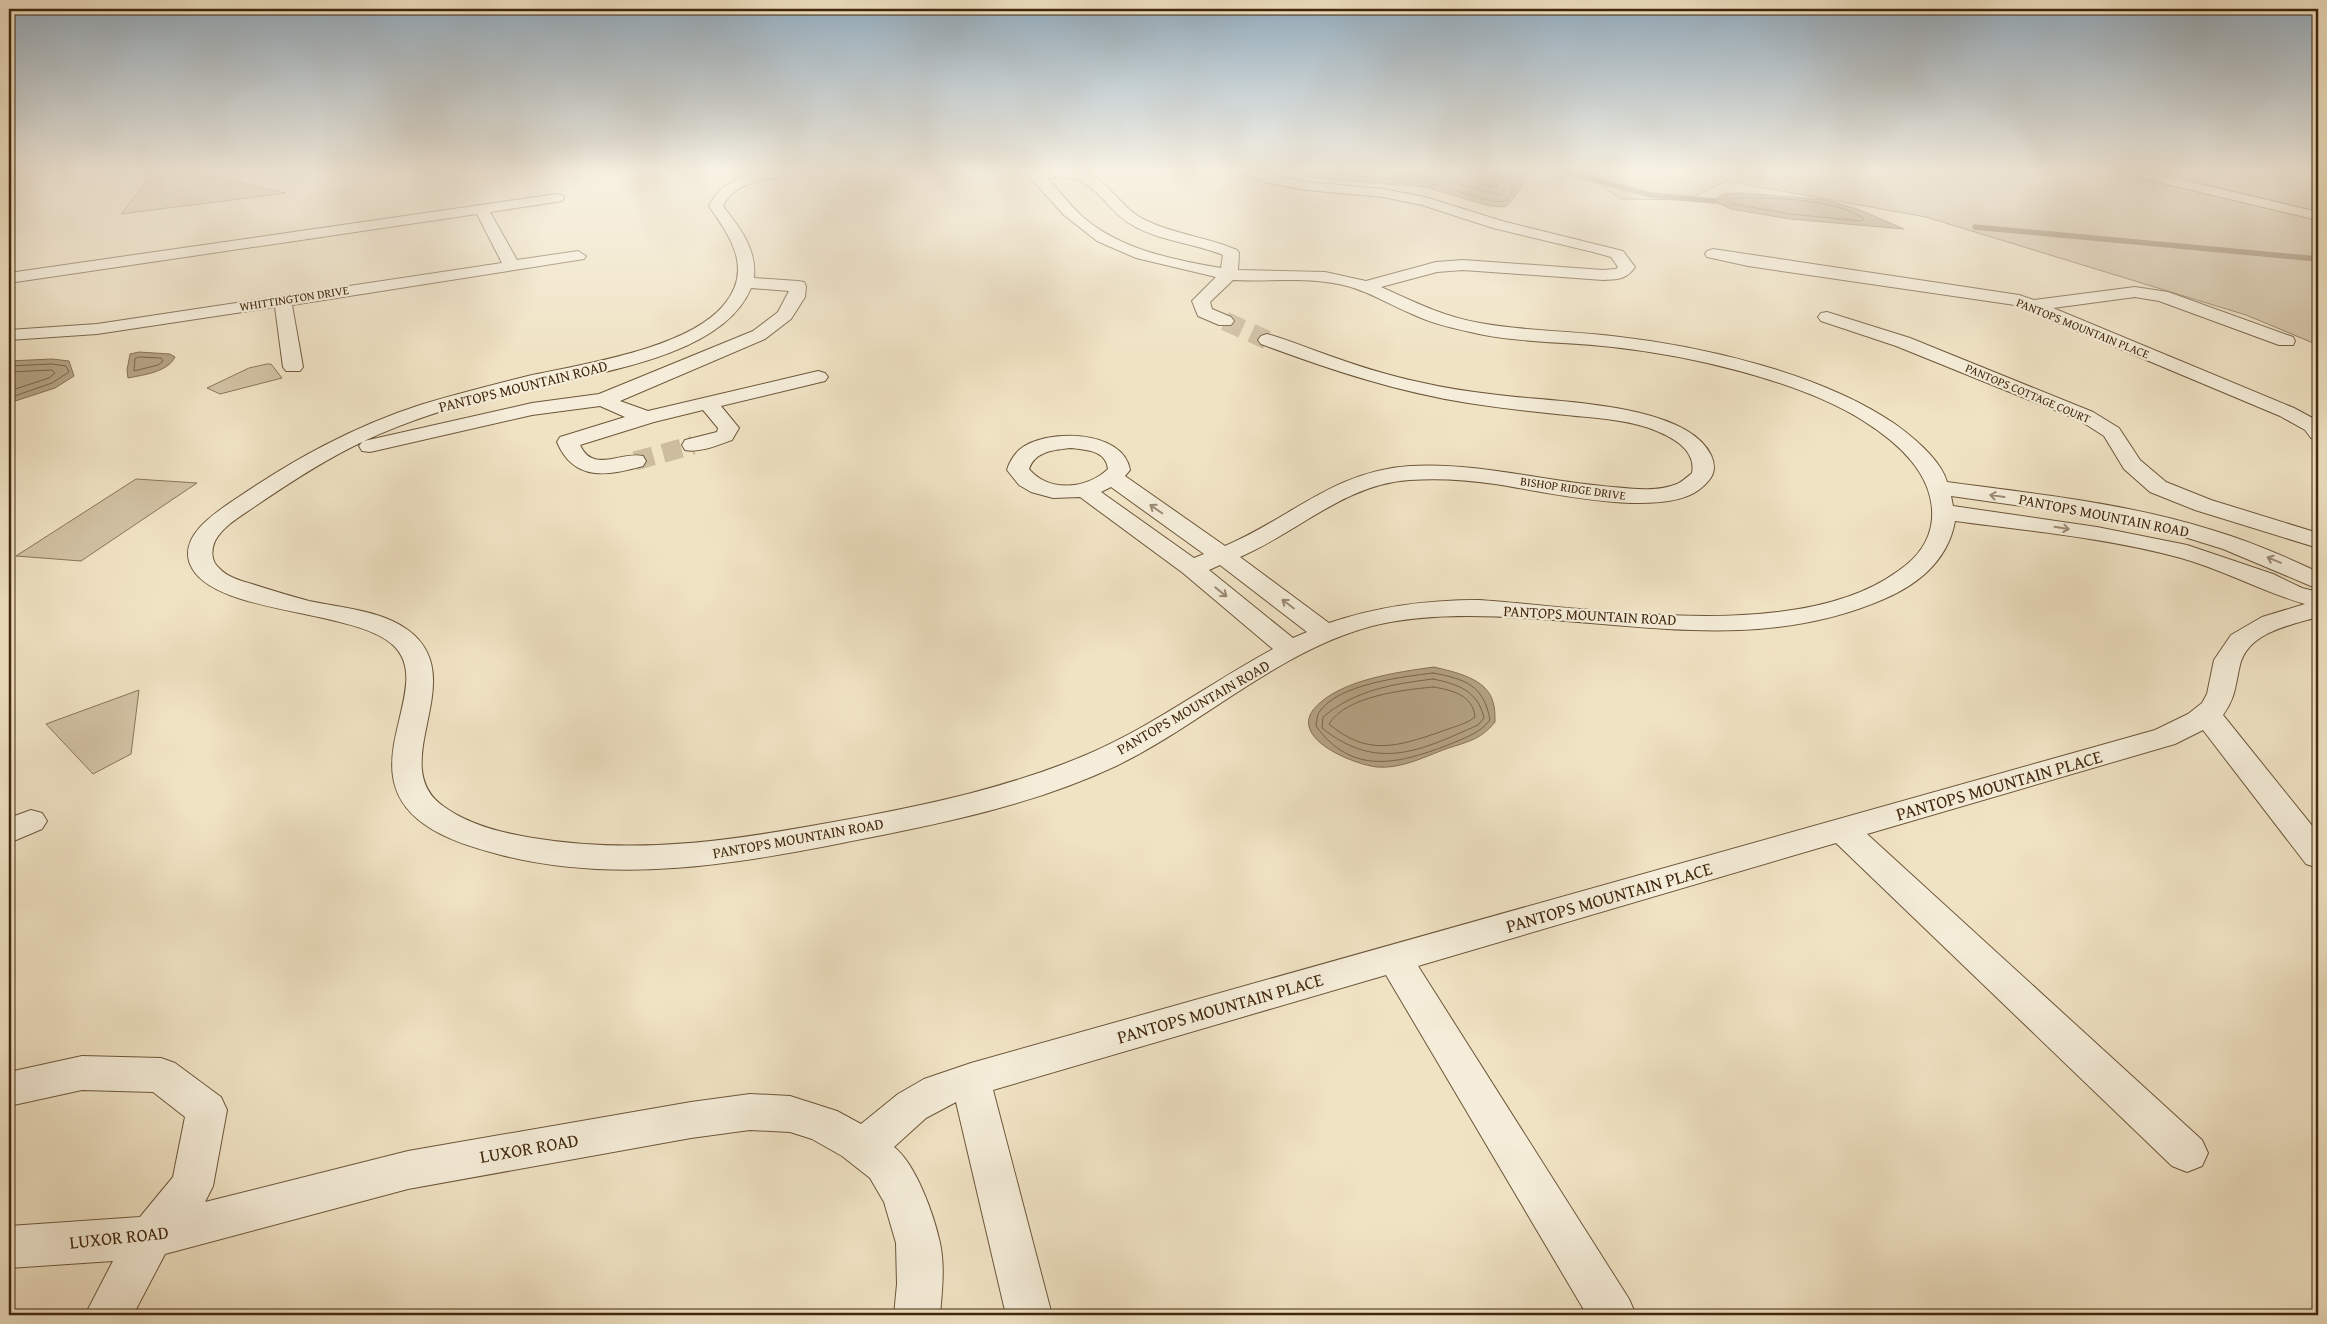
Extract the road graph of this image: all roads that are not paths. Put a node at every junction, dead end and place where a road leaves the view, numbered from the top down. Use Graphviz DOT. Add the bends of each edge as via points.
graph roads {
  1 [pos="323,233"];
  2 [pos="494,233"];
  3 [pos="735,233"];
  4 [pos="1094,233"];
  5 [pos="1165,233"];
  6 [pos="1532,233"];
  7 [pos="1713,254"];
  8 [pos="578,256"];
  9 [pos="512,266"];
  10 [pos="1229,274"];
  11 [pos="9,278"];
  12 [pos="746,283"];
  13 [pos="1366,286"];
  14 [pos="283,301"];
  15 [pos="2033,305"];
  16 [pos="1827,317"];
  17 [pos="1224,322"];
  18 [pos="9,335"];
  19 [pos="1267,340"];
  20 [pos="2286,341"];
  21 [pos="293,367"];
  22 [pos="818,377"];
  23 [pos="603,400"];
  24 [pos="708,403"];
  25 [pos="648,417"];
  26 [pos="2318,434"];
  27 [pos="693,445"];
  28 [pos="327,451"];
  29 [pos="635,461"];
  30 [pos="1113,478"];
  31 [pos="1084,490"];
  32 [pos="1942,500"];
  33 [pos="2318,541"];
  34 [pos="1222,555"];
  35 [pos="1192,568"];
  36 [pos="2318,581"];
  37 [pos="2318,600"];
  38 [pos="2318,609"];
  39 [pos="1327,634"];
  40 [pos="1291,650"];
  41 [pos="2206,714"];
  42 [pos="1842,830"];
  43 [pos="2318,856"];
  44 [pos="1394,958"];
  45 [pos="971,1080"];
  46 [pos="9,1089"];
  47 [pos="863,1148"];
  48 [pos="2187,1153"];
  49 [pos="151,1237"];
  50 [pos="9,1247"];
  51 [pos="108,1315"];
  52 [pos="917,1315"];
  53 [pos="1029,1315"];
  54 [pos="1613,1315"];
  1 -- 11 [label="street"];
  2 -- 9 [label="street"];
  3 -- 12 [label="street" via="746,256"];
  4 -- 10 [label="street" via="1103,240 1166,262"];
  5 -- 10 [label="street" via="1231,253"];
  6 -- 13 [label="street" via="1617,254 1628,267 1621,274 1603,275 1463,265 1436,267"];
  7 -- 15 [label="street, PANTOPS MOUNTAIN PLACE" via="2020,300"];
  8 -- 9 [label="street, WHITTINGTON DRIVE"];
  9 -- 14 [label="street, WHITTINGTON DRIVE"];
  10 -- 13 [label="street" via="1319,276"];
  10 -- 17 [label="street" via="1201,301 1204,312"];
  12 -- 23 [label="street" via="798,286 796,297 785,315 759,334 698,363"];
  12 -- 28 [label="street, PANTOPS MOUNTAIN ROAD" via="721,320 664,348 602,367 490,392 417,413"];
  13 -- 32 [label="street" via="1450,322 1520,334 1636,345 1748,369 1801,385 1857,408 1898,433 1919,453"];
  14 -- 18 [label="street, WHITTINGTON DRIVE" via="97,328"];
  14 -- 21 [label="street"];
  15 -- 20 [label="street" via="2135,292 2162,296"];
  15 -- 26 [label="street, PANTOPS MOUNTAIN PLACE" via="2287,412 2312,426"];
  16 -- 33 [label="street, PANTOPS COTTAGE COURT" via="1869,326 2086,416 2112,432 2132,464 2158,488"];
  19 -- 34 [label="street, BISHOP RIDGE DRIVE" via="1325,362 1414,387 1642,419 1664,426 1692,445 1701,457 1704,469 1701,478 1692,486 1676,493 1655,496 1610,495 1478,475 1425,473 1372,479 1350,486 1274,532"];
  22 -- 24 [label="street"];
  23 -- 25 [label="street" via="624,411"];
  23 -- 28 [label="street" via="532,410 345,452"];
  24 -- 25 [label="street"];
  24 -- 27 [label="street" via="729,428 725,436"];
  25 -- 29 [label="street" via="568,442 571,453 583,464 602,468"];
  28 -- 40 [label="street, PANTOPS MOUNTAIN ROAD" via="213,526 203,540 199,555 204,569 218,580 238,588 297,606 365,620 392,632 412,647 420,662 422,684 410,735 410,787 420,804 444,822 480,837 523,848 572,854 652,857 737,852 925,816 1009,795 1072,774 1138,743 1235,681"];
  30 -- 31 [label="street"];
  30 -- 31 [label="street" via="1119,470 1119,461 1113,454 1088,444 1071,442 1039,448 1019,462 1022,478 1033,485 1065,491"];
  34 -- 30 [label="street, one-way"];
  31 -- 35 [label="street"];
  36 -- 32 [label="street, PANTOPS MOUNTAIN ROAD, one-way" via="2274,560 2160,524 2072,506"];
  32 -- 37 [label="street, PANTOPS MOUNTAIN ROAD, one-way" via="2187,552"];
  32 -- 39 [label="street, PANTOPS MOUNTAIN ROAD" via="1945,519 1941,538 1926,561 1904,580 1870,598 1810,614 1758,621 1711,622 1475,608 1432,609 1374,617"];
  34 -- 35 [label="street, BISHOP RIDGE DRIVE"];
  39 -- 34 [label="street, one-way"];
  35 -- 40 [label="street, one-way"];
  38 -- 41 [label="street, PANTOPS MOUNTAIN PLACE" via="2249,634 2232,650 2220,696"];
  39 -- 40 [label="street, PANTOPS MOUNTAIN ROAD"];
  41 -- 42 [label="street, PANTOPS MOUNTAIN PLACE" via="2188,727 2165,737"];
  41 -- 43 [label="street"];
  42 -- 44 [label="street, PANTOPS MOUNTAIN PLACE"];
  42 -- 48 [label="street"];
  44 -- 45 [label="street, PANTOPS MOUNTAIN PLACE"];
  44 -- 54 [label="street"];
  45 -- 47 [label="street, PANTOPS MOUNTAIN PLACE" via="938,1091 912,1106"];
  45 -- 53 [label="street"];
  46 -- 49 [label="street" via="82,1073 161,1075 207,1110 192,1186"];
  47 -- 49 [label="street, LUXOR ROAD" via="815,1122 790,1114 750,1112 408,1170"];
  47 -- 52 [label="street, LUXOR ROAD" via="886,1165 906,1203 918,1243 920,1284"];
  49 -- 50 [label="street, LUXOR ROAD"];
  49 -- 51 [label="street"];
}
